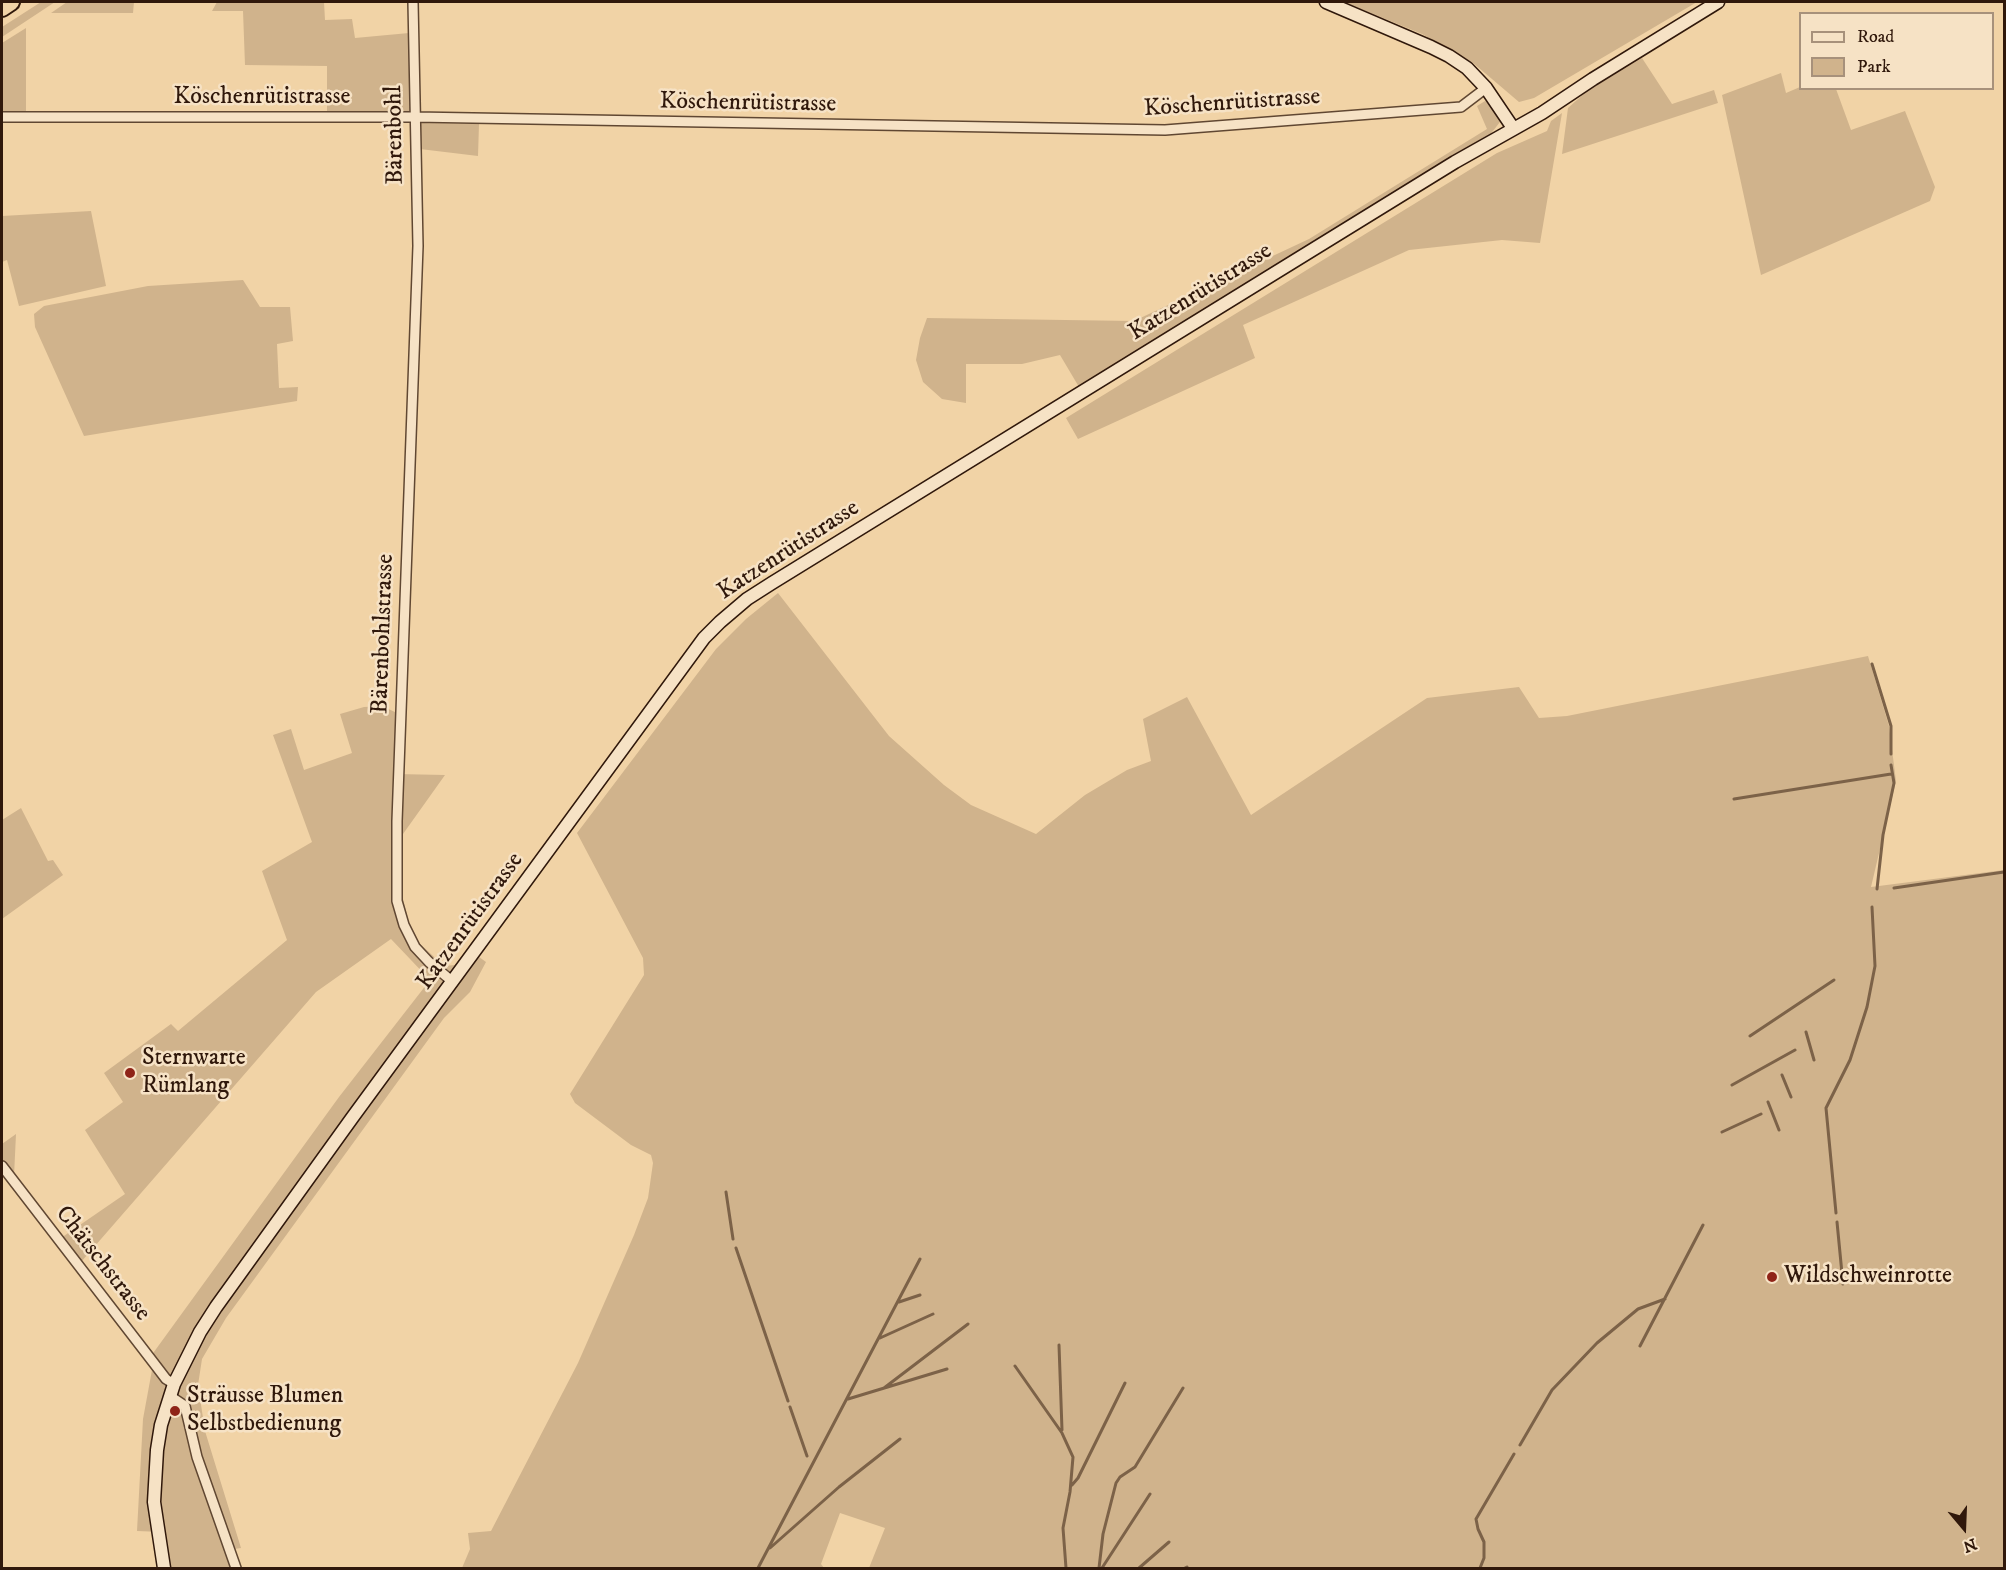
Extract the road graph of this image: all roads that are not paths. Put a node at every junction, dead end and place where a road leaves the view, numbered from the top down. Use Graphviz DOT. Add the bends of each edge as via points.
graph roads {
  1 [pos="11,2"];
  2 [pos="413,2"];
  3 [pos="1326,2"];
  4 [pos="1718,2"];
  5 [pos="2,8"];
  6 [pos="1486,88"];
  7 [pos="2,117"];
  8 [pos="415,117"];
  9 [pos="1513,128"];
  10 [pos="416,267"];
  11 [pos="453,982"];
  12 [pos="2,1166"];
  13 [pos="172,1390"];
  14 [pos="164,1569"];
  15 [pos="236,1569"];
  1 -- 5 [label="highway"];
  2 -- 8 [label="street, Bärenbohl"];
  3 -- 6 [label="street" via="1431,47 1467,68"];
  4 -- 9 [label="street, Katzenrütistrasse"];
  6 -- 8 [label="street, Köschenrütistrasse" via="1461,107 1165,130"];
  6 -- 9 [label="street"];
  7 -- 8 [label="street, Köschenrütistrasse"];
  8 -- 10 [label="street, Bärenbohl"];
  9 -- 11 [label="street, Katzenrütistrasse" via="772,583 731,612 704,638"];
  10 -- 11 [label="street, Bärenbohlstrasse" via="397,901 415,947"];
  11 -- 13 [label="street, Katzenrütistrasse" via="216,1307"];
  12 -- 13 [label="street, Chätschstrasse"];
  13 -- 14 [label="street, Katzenrütistrasse" via="161,1425 154,1476 156,1526"];
  13 -- 15 [label="street, Chätschstrasse" via="185,1406 195,1450"];
}
